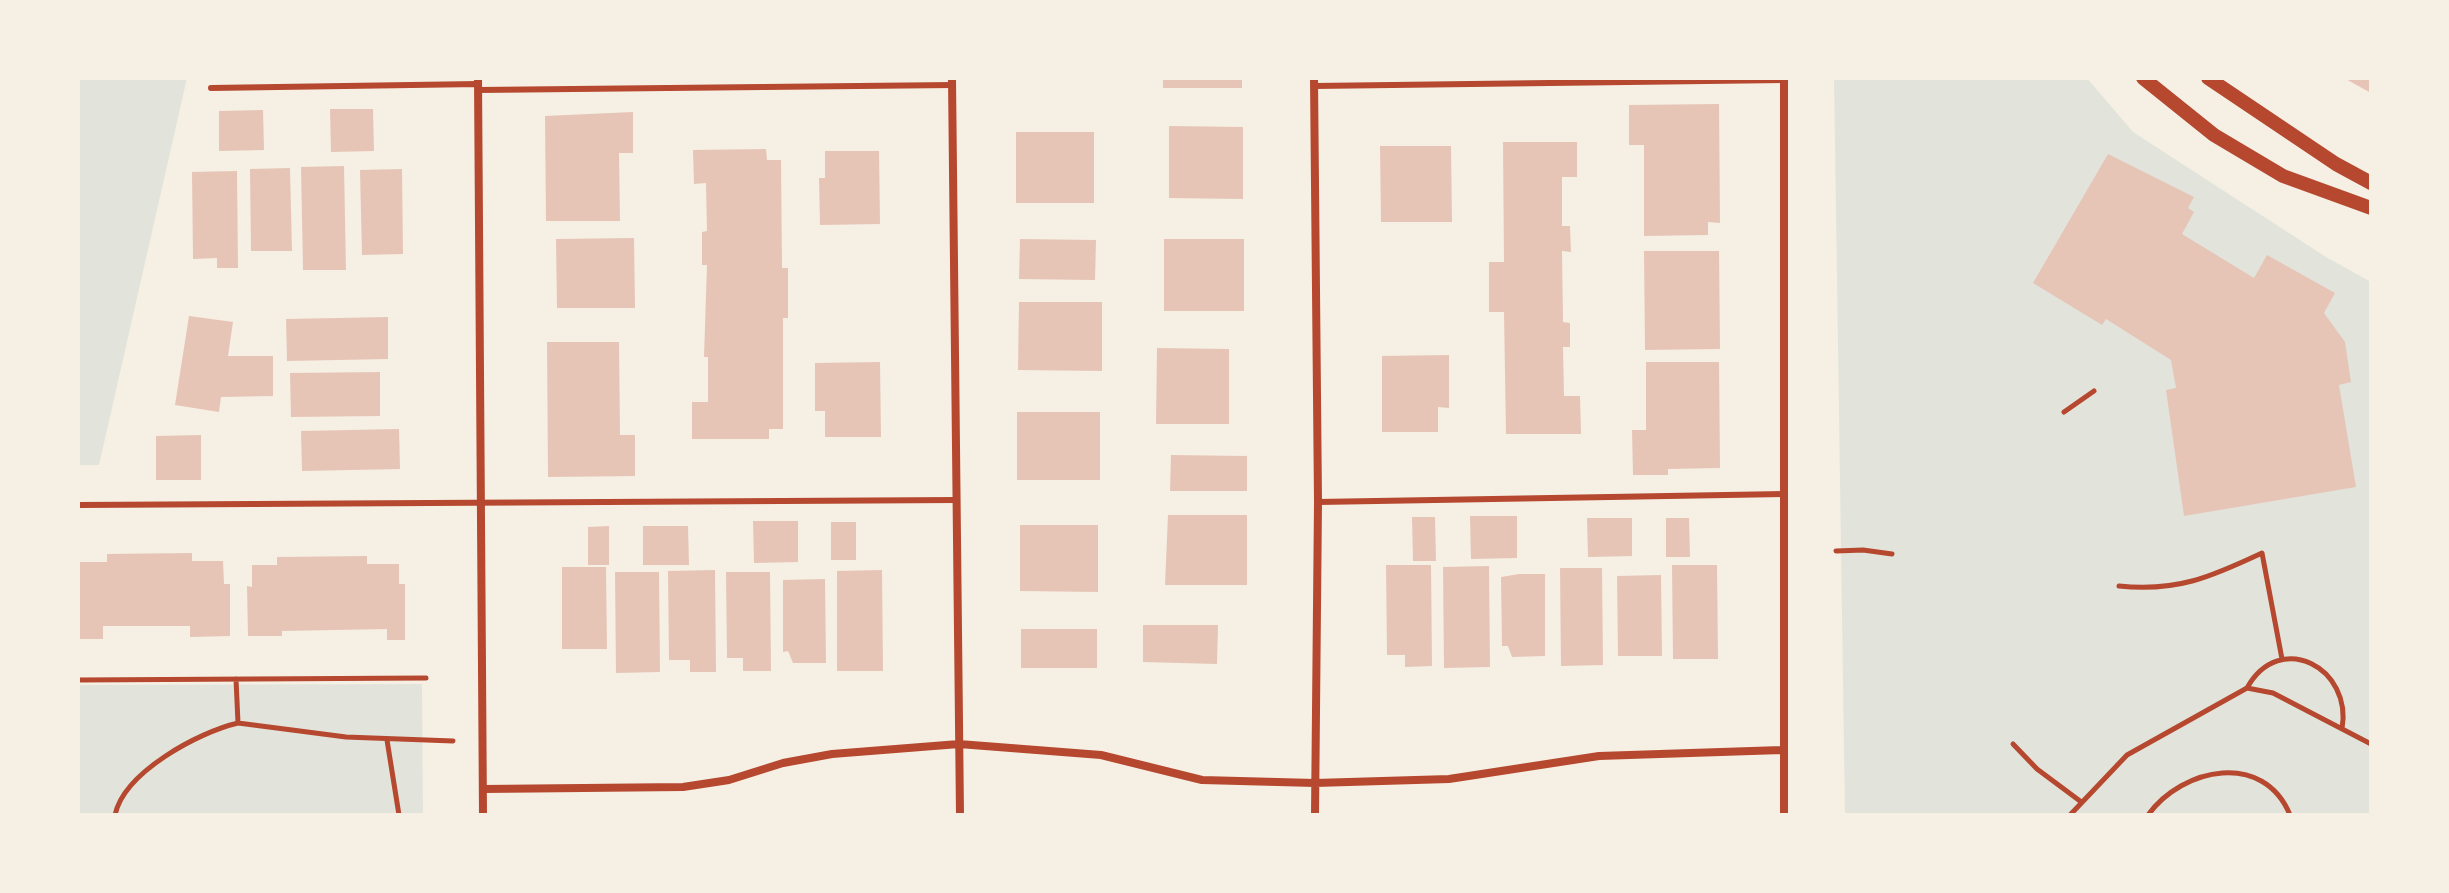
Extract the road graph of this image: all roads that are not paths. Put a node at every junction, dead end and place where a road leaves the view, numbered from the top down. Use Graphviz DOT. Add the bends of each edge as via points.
graph roads {
  1 [pos="2143,78"];
  2 [pos="2208,78"];
  3 [pos="1784,79"];
  4 [pos="952,82"];
  5 [pos="1314,82"];
  6 [pos="478,84"];
  7 [pos="211,88"];
  8 [pos="2371,183"];
  9 [pos="2371,208"];
  10 [pos="1784,494"];
  11 [pos="957,500"];
  12 [pos="1318,502"];
  13 [pos="481,503"];
  14 [pos="78,505"];
  15 [pos="959,744"];
  16 [pos="1782,750"];
  17 [pos="1315,783"];
  18 [pos="483,789"];
  19 [pos="483,815"];
  20 [pos="960,815"];
  21 [pos="1315,815"];
  22 [pos="1784,815"];
  1 -- 9 [label="street" via="2214,135 2283,176"];
  2 -- 8 [label="street"];
  3 -- 5 [label="lane"];
  3 -- 10 [label="street"];
  4 -- 6 [label="lane"];
  4 -- 11 [label="street"];
  5 -- 12 [label="street"];
  6 -- 7 [label="lane"];
  6 -- 13 [label="street"];
  10 -- 12 [label="lane"];
  10 -- 16 [label="street"];
  11 -- 13 [label="lane"];
  11 -- 15 [label="street"];
  12 -- 17 [label="street"];
  13 -- 14 [label="lane"];
  13 -- 18 [label="street"];
  15 -- 17 [label="street" via="1101,755 1202,780"];
  15 -- 18 [label="street" via="832,754 683,787"];
  15 -- 20 [label="street"];
  16 -- 17 [label="street" via="1599,756 1449,779"];
  16 -- 22 [label="street"];
  17 -- 21 [label="street"];
  18 -- 19 [label="street"];
}
